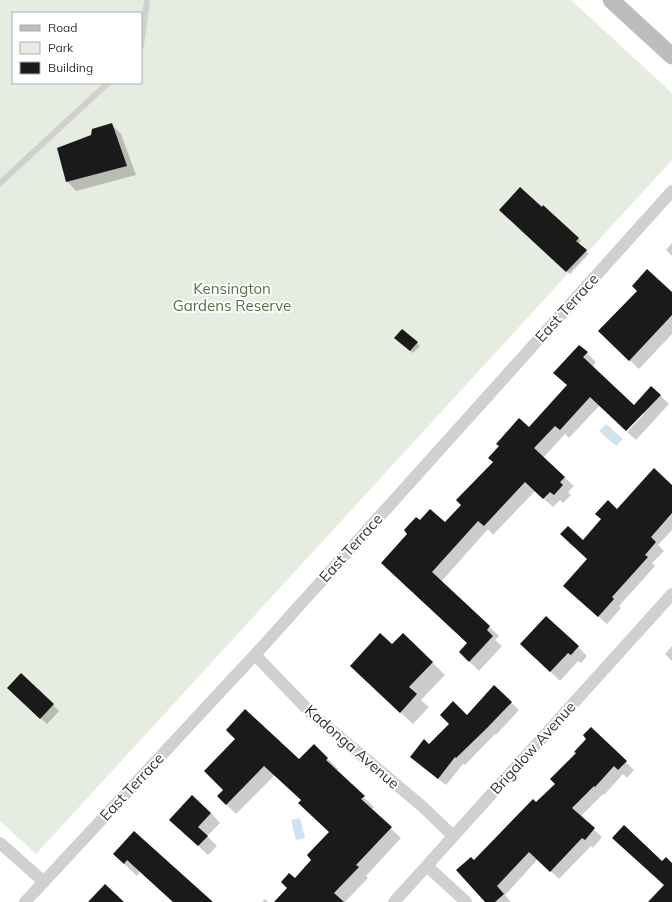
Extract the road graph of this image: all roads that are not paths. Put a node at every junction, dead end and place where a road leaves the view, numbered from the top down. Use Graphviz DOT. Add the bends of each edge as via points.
graph roads {
  1 [pos="147,0"];
  2 [pos="611,0"];
  3 [pos="142,38"];
  4 [pos="672,56"];
  5 [pos="107,84"];
  6 [pos="0,183"];
  7 [pos="672,191"];
  8 [pos="672,594"];
  9 [pos="255,655"];
  10 [pos="454,836"];
  11 [pos="0,843"];
  12 [pos="427,866"];
  13 [pos="44,882"];
  14 [pos="25,902"];
  15 [pos="394,902"];
  16 [pos="466,902"];
  1 -- 3 [label="lane"];
  2 -- 4 [label="main road"];
  5 -- 6 [label="lane"];
  7 -- 9 [label="street, East Terrace"];
  8 -- 10 [label="street, Brigalow Avenue"];
  9 -- 10 [label="street, Kadonga Avenue" via="311,713"];
  9 -- 13 [label="street, East Terrace"];
  10 -- 12 [label="street, Brigalow Avenue"];
  11 -- 13 [label="street"];
  12 -- 15 [label="street, Brigalow Avenue"];
  12 -- 16 [label="street"];
  13 -- 14 [label="street, East Terrace"];
}
